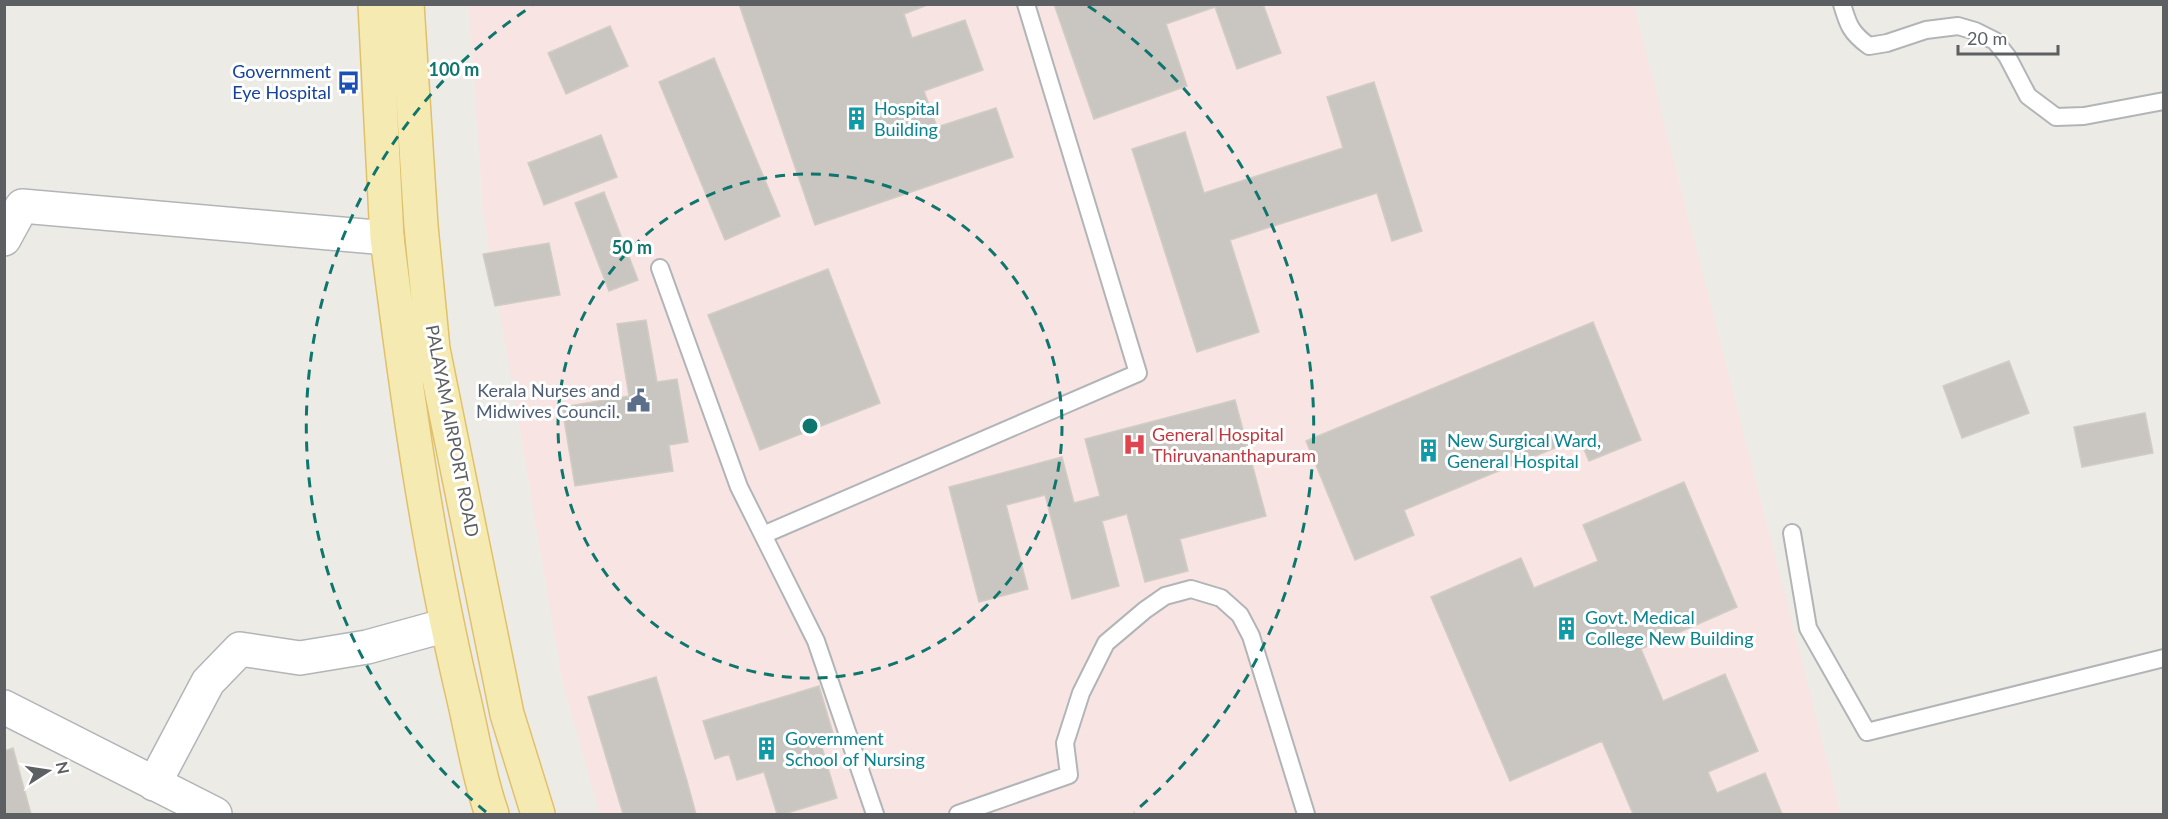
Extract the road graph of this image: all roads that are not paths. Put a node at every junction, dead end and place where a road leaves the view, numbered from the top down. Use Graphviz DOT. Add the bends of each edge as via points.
graph roads {
  1 [pos="375,4"];
  2 [pos="407,4"];
  3 [pos="1026,4"];
  4 [pos="1842,4"];
  5 [pos="2163,101"];
  6 [pos="387,238"];
  7 [pos="4,239"];
  8 [pos="660,268"];
  9 [pos="1792,533"];
  10 [pos="763,535"];
  11 [pos="447,625"];
  12 [pos="2163,658"];
  13 [pos="4,707"];
  14 [pos="154,784"];
  15 [pos="215,814"];
  16 [pos="492,814"];
  17 [pos="538,814"];
  18 [pos="875,814"];
  19 [pos="958,814"];
  20 [pos="1306,814"];
  1 -- 6 [label="main road, PALAYAM AIRPORT ROAD"];
  2 -- 17 [label="main road, PALAYAM AIRPORT ROAD" via="433,349 507,714"];
  3 -- 10 [label="lane" via="1138,372"];
  4 -- 5 [label="lane" via="1854,35 1869,46 1926,30 1958,26 1975,30 1995,41 2028,96 2056,117 2084,116"];
  6 -- 7 [label="street" via="22,206"];
  6 -- 11 [label="main road, PALAYAM AIRPORT ROAD"];
  8 -- 10 [label="lane" via="739,487"];
  9 -- 12 [label="lane" via="1808,628 1867,732"];
  10 -- 18 [label="lane" via="816,641"];
  11 -- 14 [label="street" via="367,647 300,658 240,649 208,682"];
  11 -- 16 [label="main road, PALAYAM AIRPORT ROAD"];
  13 -- 14 [label="street"];
  14 -- 15 [label="street"];
  19 -- 20 [label="lane" via="1069,775 1065,742 1081,693 1106,642 1165,596 1191,589 1221,598 1240,615 1251,636"];
}
